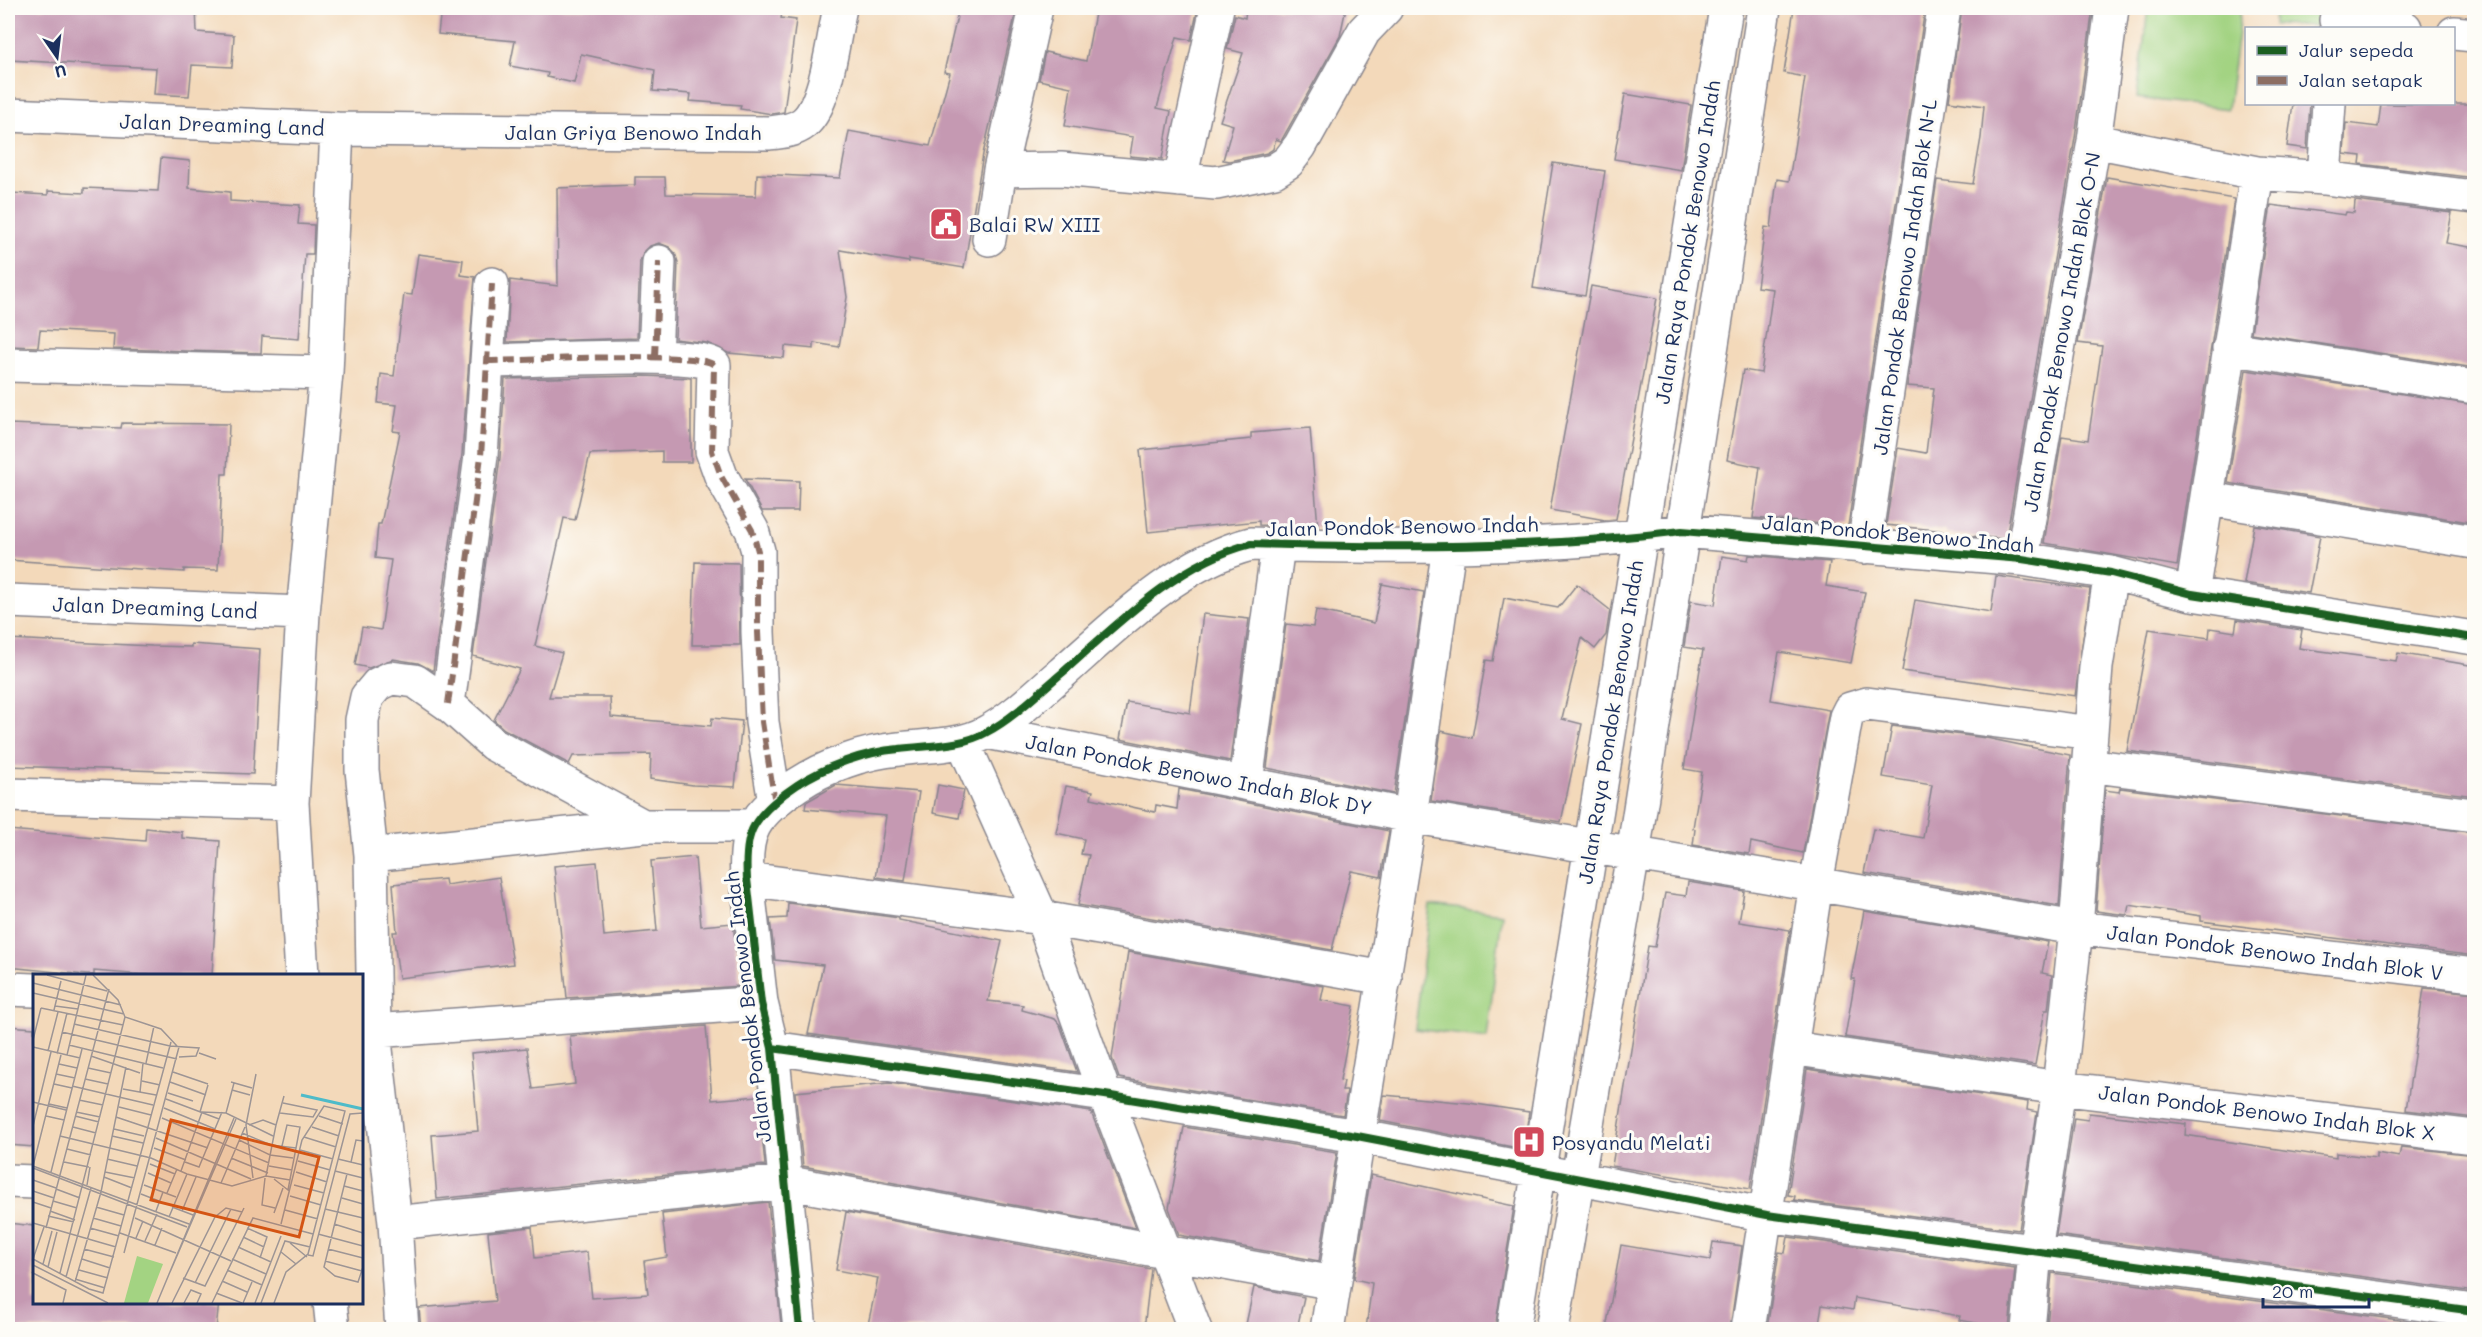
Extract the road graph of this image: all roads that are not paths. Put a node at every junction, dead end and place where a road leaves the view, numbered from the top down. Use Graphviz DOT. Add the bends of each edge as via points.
graph roads {
  1 [pos="840,8"];
  2 [pos="1036,8"];
  3 [pos="1217,8"];
  4 [pos="1386,8"];
  5 [pos="1726,8"];
  6 [pos="1764,8"];
  7 [pos="1944,8"];
  8 [pos="2112,8"];
  9 [pos="2336,19"];
  10 [pos="2397,27"];
  11 [pos="2455,33"];
  12 [pos="2475,35"];
  13 [pos="2329,105"];
  14 [pos="8,115"];
  15 [pos="337,129"];
  16 [pos="2094,141"];
  17 [pos="1000,170"];
  18 [pos="2257,173"];
  19 [pos="2324,178"];
  20 [pos="1180,180"];
  21 [pos="2475,197"];
  22 [pos="989,239"];
  23 [pos="659,262"];
  24 [pos="492,284"];
  25 [pos="2229,348"];
  26 [pos="655,357"];
  27 [pos="487,361"];
  28 [pos="8,365"];
  29 [pos="326,373"];
  30 [pos="2475,387"];
  31 [pos="2209,499"];
  32 [pos="1682,531"];
  33 [pos="1639,537"];
  34 [pos="2475,542"];
  35 [pos="1278,545"];
  36 [pos="1449,547"];
  37 [pos="1864,547"];
  38 [pos="2022,559"];
  39 [pos="2111,573"];
  40 [pos="2192,594"];
  41 [pos="8,601"];
  42 [pos="303,613"];
  43 [pos="2475,638"];
  44 [pos="448,704"];
  45 [pos="2091,733"];
  46 [pos="975,737"];
  47 [pos="2087,765"];
  48 [pos="1246,783"];
  49 [pos="8,795"];
  50 [pos="292,803"];
  51 [pos="764,814"];
  52 [pos="2475,815"];
  53 [pos="1410,816"];
  54 [pos="643,826"];
  55 [pos="1592,846"];
  56 [pos="1633,854"];
  57 [pos="371,855"];
  58 [pos="747,879"];
  59 [pos="1816,884"];
  60 [pos="1042,918"];
  61 [pos="2076,928"];
  62 [pos="302,974"];
  63 [pos="2475,975"];
  64 [pos="1385,978"];
  65 [pos="8,989"];
  66 [pos="33,990"];
  67 [pos="761,1003"];
  68 [pos="374,1031"];
  69 [pos="772,1048"];
  70 [pos="1791,1048"];
  71 [pos="2060,1088"];
  72 [pos="1104,1095"];
  73 [pos="1357,1136"];
  74 [pos="2475,1137"];
  75 [pos="1540,1170"];
  76 [pos="1577,1177"];
  77 [pos="8,1181"];
  78 [pos="33,1182"];
  79 [pos="784,1182"];
  80 [pos="1767,1215"];
  81 [pos="395,1223"];
  82 [pos="2035,1252"];
  83 [pos="1167,1254"];
  84 [pos="1334,1283"];
  85 [pos="330,1304"];
  86 [pos="2475,1311"];
  87 [pos="333,1329"];
  88 [pos="402,1329"];
  89 [pos="800,1329"];
  90 [pos="1195,1329"];
  91 [pos="1327,1329"];
  92 [pos="1513,1329"];
  93 [pos="1552,1329"];
  94 [pos="1748,1329"];
  95 [pos="2028,1329"];
  1 -- 15 [label="street, Jalan Griya Benowo Indah" via="818,106 804,123 788,131"];
  2 -- 17 [label="street"];
  3 -- 20 [label="street"];
  4 -- 20 [label="street" via="1364,31 1300,146 1282,168 1216,183"];
  5 -- 33 [label="street, Jalan Raya Pondok Benowo Indah"];
  6 -- 32 [label="street, Jalan Raya Pondok Benowo Indah"];
  7 -- 37 [label="street, Jalan Pondok Benowo Indah Blok N-L"];
  8 -- 16 [label="street"];
  9 -- 10 [label="street"];
  11 -- 12 [label="street"];
  13 -- 19 [label="street"];
  14 -- 15 [label="street, Jalan Dreaming Land"];
  15 -- 29 [label="street, Jalan Dreaming Land"];
  16 -- 18 [label="street"];
  16 -- 38 [label="street, Jalan Pondok Benowo Indah Blok O-N"];
  17 -- 20 [label="street" via="1062,169"];
  17 -- 22 [label="street"];
  18 -- 19 [label="street"];
  18 -- 25 [label="street"];
  19 -- 21 [label="street"];
  23 -- 26 [label="street"];
  24 -- 27 [label="street"];
  25 -- 30 [label="street"];
  25 -- 31 [label="street"];
  26 -- 27 [label="street"];
  26 -- 51 [label="street" via="705,359 714,364 712,451 721,476 752,530 758,551"];
  27 -- 44 [label="street" via="481,456"];
  28 -- 29 [label="street"];
  29 -- 42 [label="street, Jalan Dreaming Land"];
  31 -- 34 [label="street"];
  31 -- 40 [label="street"];
  32 -- 33 [label="street, Jalan Pondok Benowo Indah"];
  32 -- 37 [label="street, Jalan Pondok Benowo Indah"];
  32 -- 56 [label="street, Jalan Raya Pondok Benowo Indah"];
  33 -- 36 [label="street, Jalan Pondok Benowo Indah"];
  33 -- 55 [label="street, Jalan Raya Pondok Benowo Indah"];
  35 -- 36 [label="street, Jalan Pondok Benowo Indah"];
  35 -- 46 [label="street, Jalan Pondok Benowo Indah" via="1251,544 1234,549 1202,562 1170,582 1033,699"];
  35 -- 48 [label="street"];
  36 -- 53 [label="street"];
  37 -- 38 [label="street, Jalan Pondok Benowo Indah"];
  38 -- 39 [label="street, Jalan Pondok Benowo Indah"];
  39 -- 40 [label="street, Jalan Pondok Benowo Indah"];
  39 -- 45 [label="street" via="2096,667"];
  40 -- 43 [label="street, Jalan Pondok Benowo Indah"];
  41 -- 42 [label="street, Jalan Dreaming Land"];
  42 -- 50 [label="street, Jalan Dreaming Land"];
  44 -- 54 [label="street" via="493,744"];
  44 -- 57 [label="street" via="415,681 401,678 378,684 367,697 362,720 362,770"];
  45 -- 47 [label="street"];
  45 -- 59 [label="street" via="1879,706 1850,709"];
  46 -- 48 [label="street, Jalan Pondok Benowo Indah Blok DY"];
  46 -- 51 [label="street, Jalan Pondok Benowo Indah" via="847,761 811,777"];
  46 -- 60 [label="street"];
  47 -- 52 [label="street"];
  47 -- 61 [label="street"];
  48 -- 53 [label="street, Jalan Pondok Benowo Indah Blok DY"];
  49 -- 50 [label="street"];
  50 -- 62 [label="street, Jalan Dreaming Land"];
  51 -- 54 [label="street"];
  51 -- 58 [label="street, Jalan Pondok Benowo Indah" via="746,862"];
  53 -- 55 [label="street, Jalan Pondok Benowo Indah Blok DY"];
  53 -- 64 [label="street"];
  54 -- 57 [label="street"];
  55 -- 56 [label="street, Jalan Pondok Benowo Indah Blok DY"];
  55 -- 75 [label="street, Jalan Raya Pondok Benowo Indah"];
  56 -- 59 [label="street, Jalan Pondok Benowo Indah Blok DY"];
  56 -- 76 [label="street, Jalan Raya Pondok Benowo Indah"];
  57 -- 68 [label="street"];
  58 -- 60 [label="street"];
  58 -- 67 [label="street, Jalan Pondok Benowo Indah"];
  59 -- 61 [label="street, Jalan Pondok Benowo Indah Blok V"];
  59 -- 70 [label="street"];
  60 -- 64 [label="street"];
  60 -- 72 [label="street"];
  61 -- 63 [label="street, Jalan Pondok Benowo Indah Blok V"];
  61 -- 71 [label="street"];
  64 -- 73 [label="street"];
  65 -- 66 [label="street"];
  67 -- 68 [label="street"];
  67 -- 69 [label="street, Jalan Pondok Benowo Indah"];
  68 -- 81 [label="street"];
  69 -- 72 [label="street"];
  69 -- 79 [label="street, Jalan Pondok Benowo Indah"];
  70 -- 71 [label="street, Jalan Pondok Benowo Indah Blok X"];
  70 -- 80 [label="street"];
  71 -- 74 [label="street, Jalan Pondok Benowo Indah Blok X"];
  71 -- 82 [label="street"];
  72 -- 73 [label="street"];
  72 -- 83 [label="street"];
  73 -- 75 [label="street"];
  73 -- 84 [label="street"];
  75 -- 76 [label="street"];
  75 -- 92 [label="street, Jalan Raya Pondok Benowo Indah"];
  76 -- 80 [label="street"];
  76 -- 93 [label="street, Jalan Raya Pondok Benowo Indah"];
  77 -- 78 [label="street"];
  79 -- 81 [label="street"];
  79 -- 83 [label="street"];
  79 -- 89 [label="street, Jalan Pondok Benowo Indah"];
  80 -- 82 [label="street"];
  80 -- 94 [label="street"];
  81 -- 88 [label="street"];
  82 -- 86 [label="street"];
  82 -- 95 [label="street"];
  83 -- 84 [label="street"];
  83 -- 90 [label="street"];
  84 -- 91 [label="street"];
  85 -- 87 [label="street"];
}
